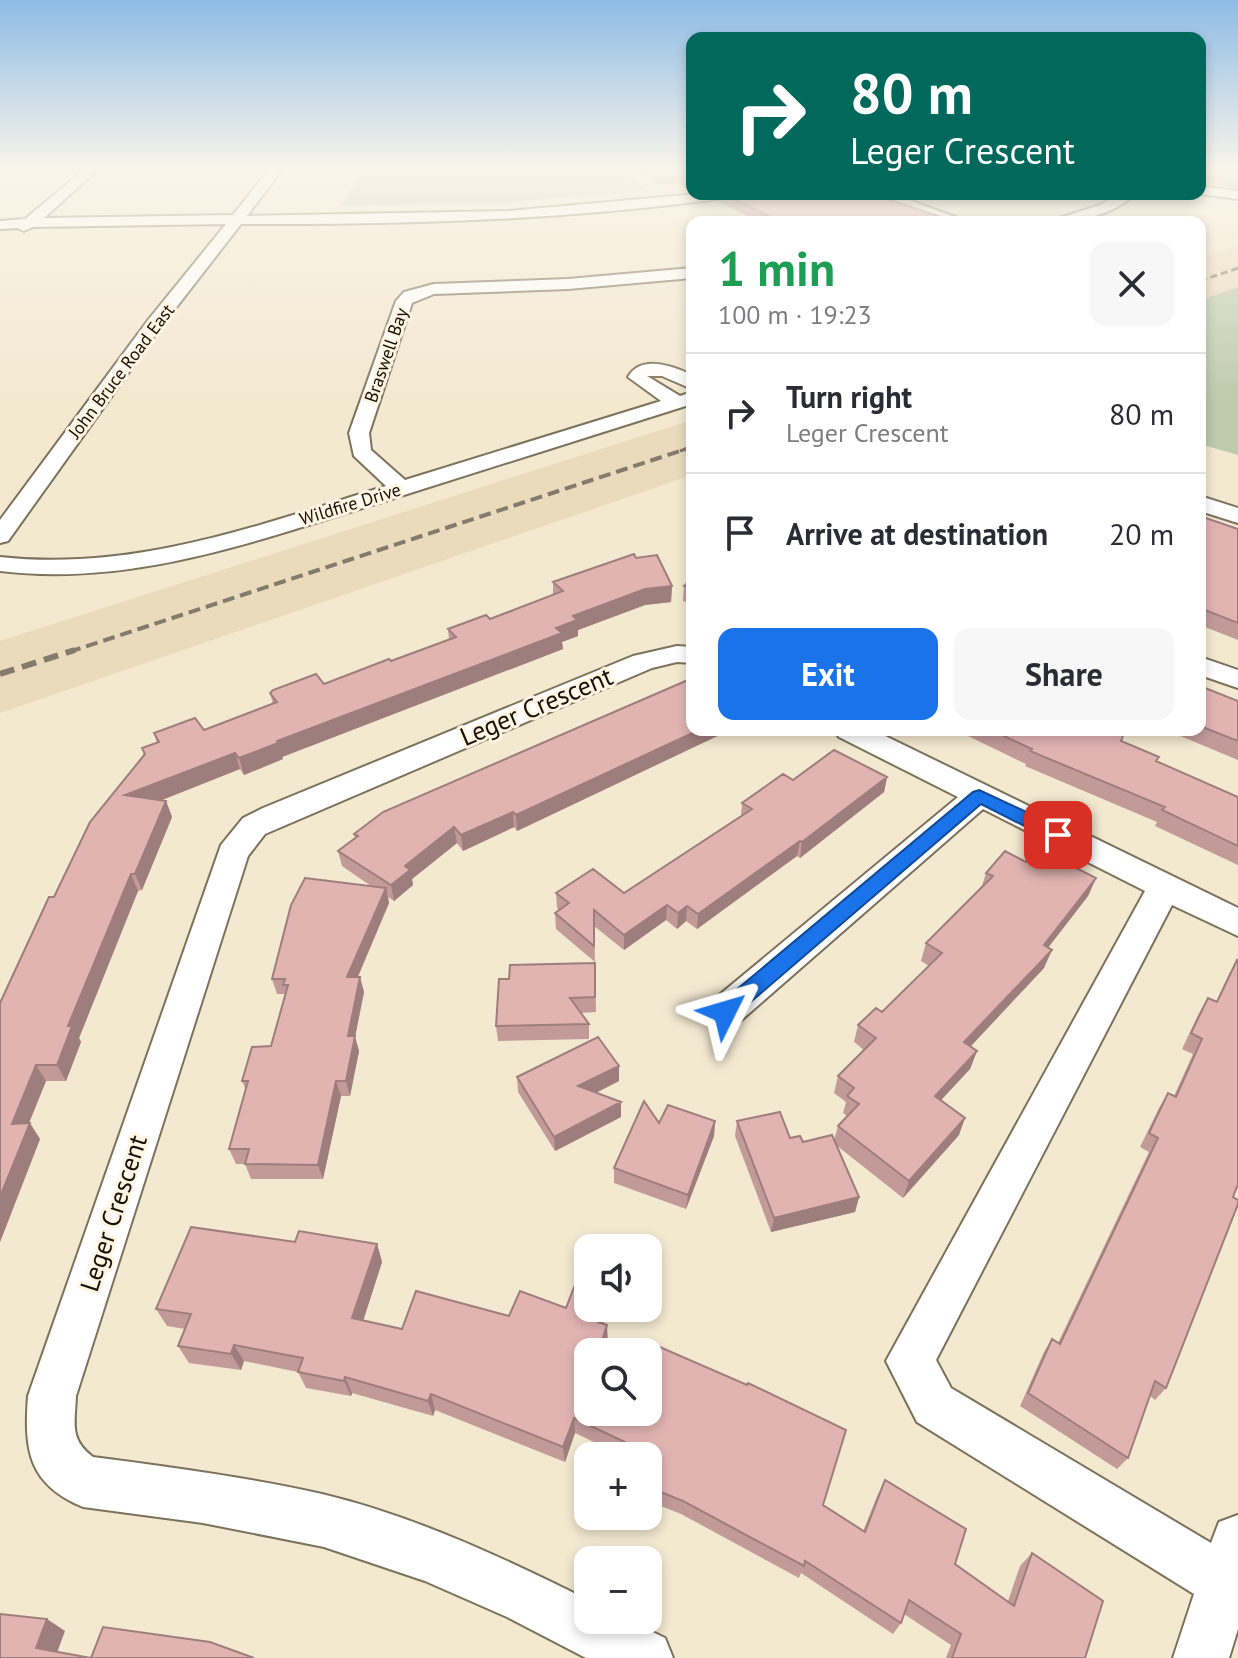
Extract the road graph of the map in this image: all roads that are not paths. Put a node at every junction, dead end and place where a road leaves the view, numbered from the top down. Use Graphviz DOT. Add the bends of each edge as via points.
graph roads {
  1 [pos="215,248"];
  2 [pos="686,274"];
  3 [pos="686,380"];
  4 [pos="685,400"];
  5 [pos="401,488"];
  6 [pos="1206,505"];
  7 [pos="1238,516"];
  8 [pos="0,536"];
  9 [pos="0,564"];
  10 [pos="686,655"];
  11 [pos="1206,667"];
  12 [pos="1238,680"];
  13 [pos="861,736"];
  14 [pos="979,796"];
  15 [pos="1164,887"];
  16 [pos="1238,923"];
  17 [pos="725,1012"];
  18 [pos="1231,1562"];
  19 [pos="645,1658"];
  20 [pos="1201,1658"];
  1 -- 8 [label="street, John Bruce Road East"];
  2 -- 5 [label="street, Braswell Bay" via="434,289 410,295 359,433 361,452"];
  3 -- 4 [label="street" via="652,368 637,377"];
  4 -- 5 [label="street, Wildfire Drive"];
  5 -- 9 [label="street, Wildfire Drive" via="155,560 102,566"];
  6 -- 7 [label="street"];
  10 -- 19 [label="street, Leger Crescent" via="643,662 274,816 245,835 228,868 52,1396 50,1440 62,1465 83,1481 324,1521 443,1562"];
  11 -- 12 [label="street"];
  13 -- 14 [label="street"];
  14 -- 15 [label="street"];
  14 -- 17 [label="street"];
  15 -- 16 [label="street"];
  15 -- 18 [label="street" via="910,1361 934,1405"];
  18 -- 20 [label="street"];
}
